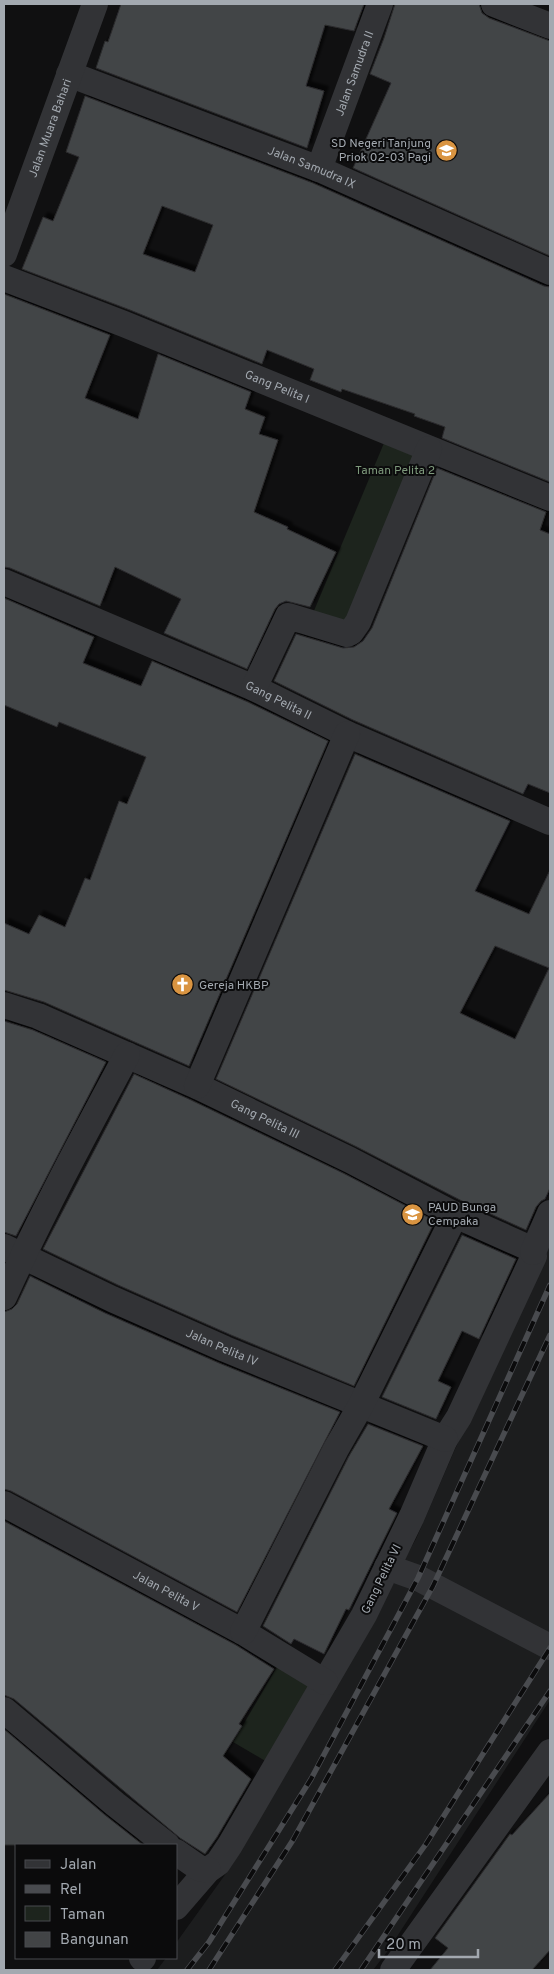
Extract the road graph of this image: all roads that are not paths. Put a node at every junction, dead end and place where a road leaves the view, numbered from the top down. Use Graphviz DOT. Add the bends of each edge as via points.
graph roads {
  1 [pos="95,4"];
  2 [pos="380,4"];
  3 [pos="494,4"];
  4 [pos="550,26"];
  5 [pos="69,74"];
  6 [pos="319,169"];
  7 [pos="4,254"];
  8 [pos="550,272"];
  9 [pos="4,278"];
  10 [pos="429,449"];
  11 [pos="550,498"];
  12 [pos="4,582"];
  13 [pos="254,688"];
  14 [pos="346,734"];
  15 [pos="550,822"];
  16 [pos="4,1005"];
  17 [pos="127,1055"];
  18 [pos="197,1086"];
  19 [pos="550,1213"];
  20 [pos="455,1215"];
  21 [pos="527,1248"];
  22 [pos="13,1251"];
  23 [pos="4,1298"];
  24 [pos="360,1405"];
  25 [pos="445,1439"];
  26 [pos="4,1504"];
  27 [pos="388,1567"];
  28 [pos="243,1632"];
  29 [pos="550,1647"];
  30 [pos="326,1682"];
  31 [pos="4,1710"];
  32 [pos="550,1752"];
  33 [pos="166,1844"];
  34 [pos="178,1853"];
  35 [pos="208,1870"];
  36 [pos="178,1905"];
  37 [pos="393,1970"];
  1 -- 5 [label="street, Jalan Muara Bahari"];
  2 -- 6 [label="street, Jalan Samudra II"];
  3 -- 4 [label="street"];
  5 -- 6 [label="street, Jalan Samudra IX"];
  5 -- 7 [label="street, Jalan Muara Bahari"];
  6 -- 8 [label="street, Jalan Samudra IX"];
  9 -- 10 [label="street, Gang Pelita I"];
  10 -- 11 [label="street, Gang Pelita I"];
  10 -- 13 [label="street" via="358,622 351,632 347,634 288,616"];
  12 -- 13 [label="street, Gang Pelita II"];
  13 -- 14 [label="street, Gang Pelita II"];
  14 -- 15 [label="street, Gang Pelita II"];
  14 -- 18 [label="street"];
  16 -- 17 [label="street, Gang Pelita III" via="38,1016"];
  17 -- 18 [label="street, Gang Pelita III"];
  17 -- 22 [label="street"];
  18 -- 20 [label="street, Gang Pelita III"];
  19 -- 21 [label="street, Gang Pelita VI"];
  20 -- 21 [label="street, Gang Pelita III"];
  20 -- 24 [label="street"];
  21 -- 25 [label="street, Gang Pelita VI" via="533,1262 459,1417"];
  22 -- 23 [label="street"];
  22 -- 24 [label="street, Jalan Pelita IV" via="170,1325"];
  24 -- 25 [label="street, Jalan Pelita IV"];
  24 -- 28 [label="street"];
  25 -- 27 [label="street, Gang Pelita VI"];
  26 -- 28 [label="street, Jalan Pelita V"];
  27 -- 29 [label="street" via="418,1578"];
  27 -- 30 [label="street, Gang Pelita VI"];
  28 -- 30 [label="street, Jalan Pelita V"];
  30 -- 35 [label="street, Gang Pelita VI" via="230,1845 218,1863"];
  31 -- 33 [label="street"];
  32 -- 37 [label="street"];
  34 -- 35 [label="street" via="199,1868"];
  35 -- 36 [label="street, Gang Pelita VI"];
}
